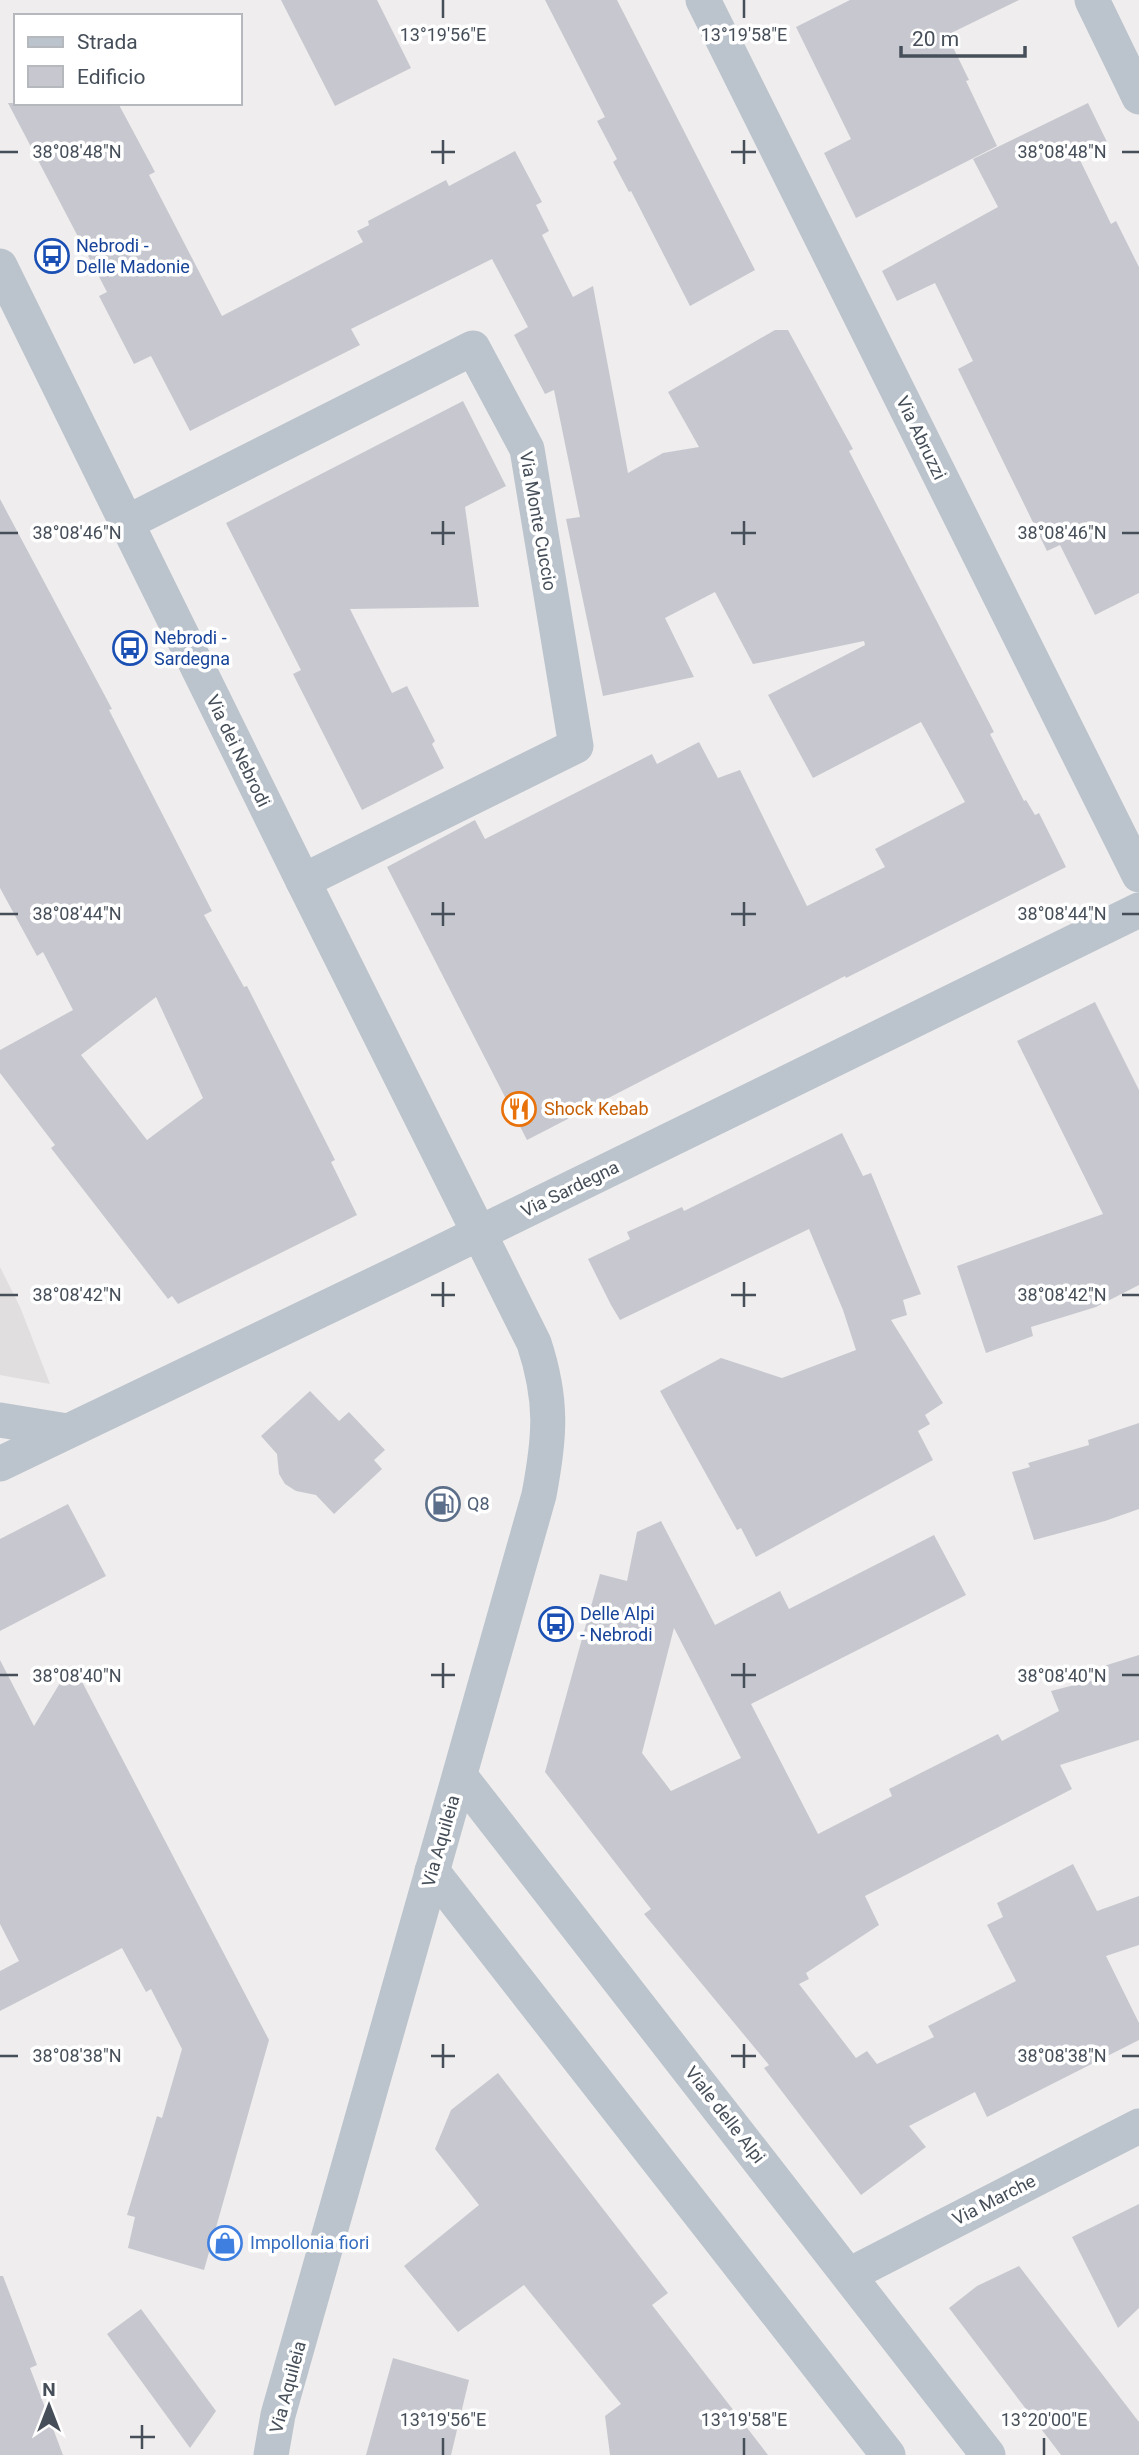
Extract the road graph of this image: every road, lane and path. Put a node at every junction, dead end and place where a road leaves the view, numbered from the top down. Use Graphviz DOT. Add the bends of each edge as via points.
graph roads {
  1 [pos="703,0"];
  2 [pos="1092,0"];
  3 [pos="1139,97"];
  4 [pos="0,266"];
  5 [pos="126,523"];
  6 [pos="1139,875"];
  7 [pos="303,881"];
  8 [pos="1139,910"];
  9 [pos="479,1234"];
  10 [pos="0,1420"];
  11 [pos="67,1431"];
  12 [pos="0,1464"];
  13 [pos="460,1776"];
  14 [pos="432,1871"];
  15 [pos="1139,2126"];
  16 [pos="849,2275"];
  17 [pos="271,2455"];
  18 [pos="888,2455"];
  19 [pos="988,2455"];
  1 -- 6 [label="street, Via Abruzzi"];
  2 -- 3 [label="street"];
  4 -- 5 [label="street, Via dei Nebrodi"];
  5 -- 7 [label="street, Via dei Nebrodi"];
  5 -- 7 [label="street, Via Monte Cuccio" via="473,348 527,449 576,746"];
  7 -- 9 [label="street, Via dei Nebrodi"];
  8 -- 9 [label="street, Via Sardegna"];
  9 -- 11 [label="street, Via Sardegna"];
  9 -- 13 [label="street, Via Aquileia" via="534,1343 549,1423 539,1495"];
  10 -- 11 [label="street"];
  11 -- 12 [label="street, Via Sardegna"];
  13 -- 14 [label="street, Via Aquileia"];
  13 -- 16 [label="street, Viale delle Alpi"];
  14 -- 17 [label="street, Via Aquileia" via="278,2415"];
  14 -- 18 [label="street"];
  15 -- 16 [label="street, Via Marche"];
  16 -- 19 [label="street, Viale delle Alpi"];
}
